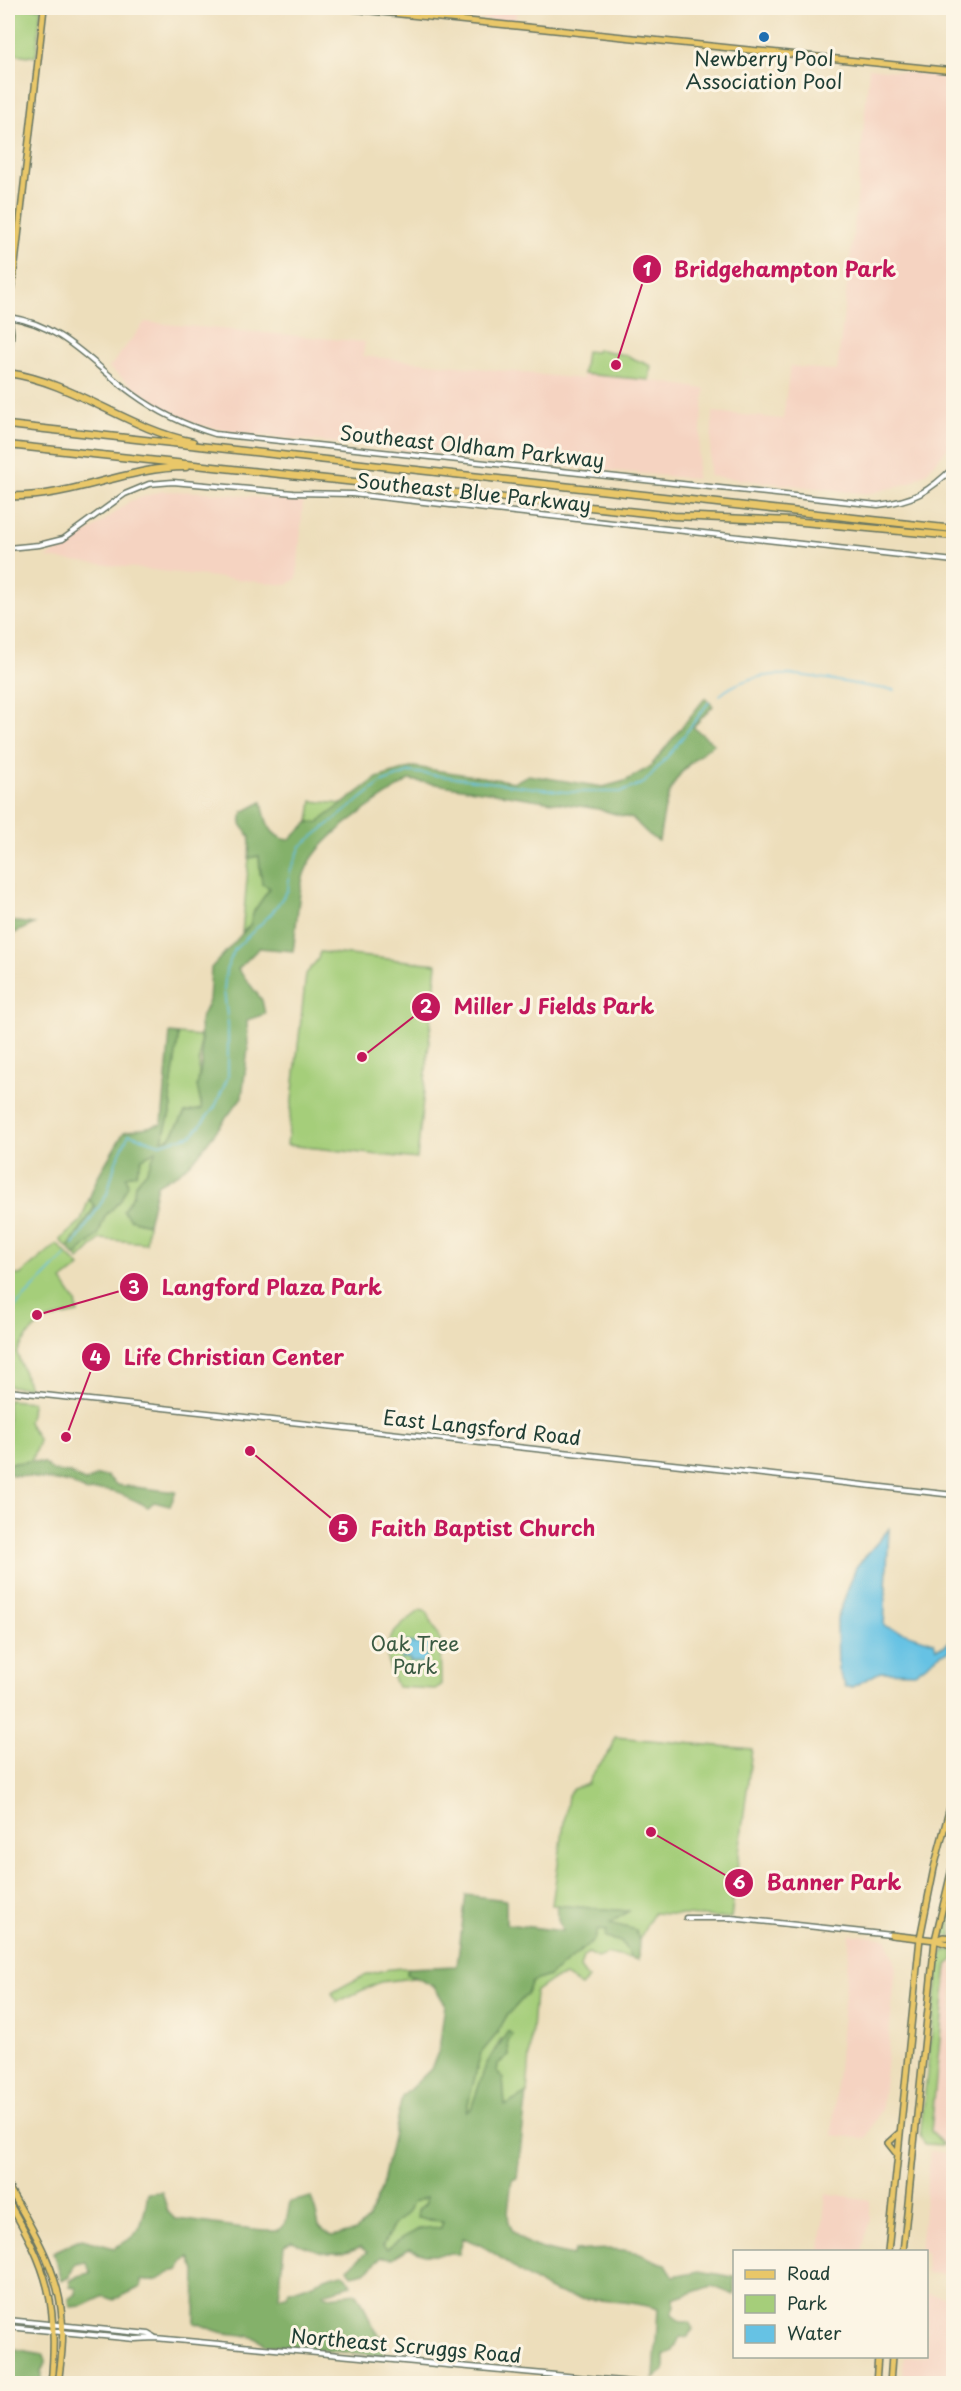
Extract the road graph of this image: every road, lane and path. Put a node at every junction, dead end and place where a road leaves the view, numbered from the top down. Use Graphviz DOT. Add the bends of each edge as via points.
graph roads {
  1 [pos="44,8"];
  2 [pos="342,8"];
  3 [pos="954,72"];
  4 [pos="8,320"];
  5 [pos="8,371"];
  6 [pos="8,425"];
  7 [pos="8,445"];
  8 [pos="267,453"];
  9 [pos="212,466"];
  10 [pos="954,467"];
  11 [pos="8,496"];
  12 [pos="954,527"];
  13 [pos="954,536"];
  14 [pos="8,548"];
  15 [pos="954,561"];
  16 [pos="8,1391"];
  17 [pos="954,1495"];
  18 [pos="954,1792"];
  19 [pos="954,1860"];
  20 [pos="686,1918"];
  21 [pos="891,1935"];
  22 [pos="920,1938"];
  23 [pos="954,1938"];
  24 [pos="935,1940"];
  25 [pos="954,1946"];
  26 [pos="900,2130"];
  27 [pos="897,2155"];
  28 [pos="8,2186"];
  29 [pos="8,2201"];
  30 [pos="888,2250"];
  31 [pos="903,2250"];
  32 [pos="8,2320"];
  33 [pos="55,2325"];
  34 [pos="63,2325"];
  35 [pos="8,2327"];
  36 [pos="55,2332"];
  37 [pos="63,2333"];
  38 [pos="155,2338"];
  39 [pos="878,2358"];
  40 [pos="892,2358"];
  41 [pos="51,2384"];
  42 [pos="58,2384"];
  43 [pos="654,2384"];
  44 [pos="876,2384"];
  45 [pos="890,2384"];
  1 -- 4 [label="main road"];
  2 -- 3 [label="main road"];
  4 -- 5 [label="main road"];
  4 -- 10 [label="street, Southeast Oldham Parkway" via="28,320 49,328 160,413 215,434 878,505 905,502 934,487"];
  5 -- 8 [label="highway" via="55,383 164,434"];
  6 -- 8 [label="highway"];
  7 -- 9 [label="highway"];
  8 -- 12 [label="highway"];
  9 -- 11 [label="highway" via="154,469 56,493"];
  9 -- 13 [label="highway" via="662,514"];
  14 -- 15 [label="street, Southeast Blue Parkway" via="63,539 125,494 150,484 172,482 352,494"];
  16 -- 17 [label="street, East Langsford Road"];
  18 -- 22 [label="main road"];
  19 -- 24 [label="main road"];
  20 -- 21 [label="street" via="731,1918"];
  21 -- 22 [label="main road"];
  22 -- 24 [label="main road"];
  22 -- 26 [label="main road"];
  23 -- 24 [label="main road"];
  24 -- 25 [label="main road"];
  24 -- 31 [label="main road"];
  26 -- 27 [label="main road"];
  26 -- 27 [label="main road" via="888,2143"];
  27 -- 30 [label="main road"];
  28 -- 34 [label="main road" via="45,2254"];
  29 -- 33 [label="main road" via="40,2260 49,2284"];
  32 -- 33 [label="street, Northeast Scruggs Road"];
  33 -- 34 [label="street, Northeast Scruggs Road"];
  33 -- 36 [label="main road"];
  34 -- 37 [label="main road"];
  34 -- 38 [label="street, Northeast Scruggs Road" via="149,2334"];
  35 -- 36 [label="street, Northeast Scruggs Road"];
  36 -- 37 [label="street, Northeast Scruggs Road"];
  36 -- 41 [label="main road"];
  37 -- 38 [label="street, Northeast Scruggs Road"];
  37 -- 42 [label="main road"];
  38 -- 43 [label="street, Northeast Scruggs Road"];
  39 -- 44 [label="main road"];
  40 -- 45 [label="main road"];
}
